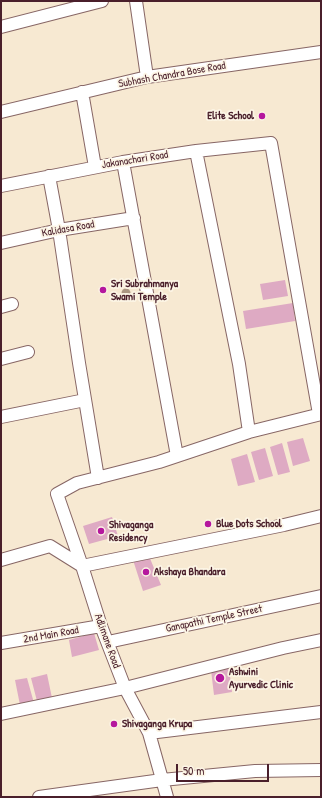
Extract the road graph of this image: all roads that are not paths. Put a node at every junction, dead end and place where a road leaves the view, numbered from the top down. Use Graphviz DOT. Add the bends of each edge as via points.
graph roads {
  1 [pos="102,1"];
  2 [pos="136,1"];
  3 [pos="63,6"];
  4 [pos="1,27"];
  5 [pos="321,52"];
  6 [pos="147,77"];
  7 [pos="82,92"];
  8 [pos="1,112"];
  9 [pos="196,151"];
  10 [pos="123,162"];
  11 [pos="96,167"];
  12 [pos="48,176"];
  13 [pos="1,186"];
  14 [pos="134,218"];
  15 [pos="59,230"];
  16 [pos="1,243"];
  17 [pos="28,352"];
  18 [pos="1,359"];
  19 [pos="85,400"];
  20 [pos="320,414"];
  21 [pos="1,417"];
  22 [pos="249,432"];
  23 [pos="177,456"];
  24 [pos="98,478"];
  25 [pos="321,516"];
  26 [pos="1,560"];
  27 [pos="82,566"];
  28 [pos="321,596"];
  29 [pos="101,626"];
  30 [pos="321,640"];
  31 [pos="108,642"];
  32 [pos="1,643"];
  33 [pos="125,688"];
  34 [pos="321,712"];
  35 [pos="1,714"];
  36 [pos="150,733"];
  37 [pos="321,770"];
  38 [pos="162,780"];
  39 [pos="39,797"];
  40 [pos="166,797"];
  1 -- 3 [label="street"];
  2 -- 6 [label="street"];
  3 -- 4 [label="street"];
  5 -- 6 [label="street, Subhash Chandra Bose Road"];
  6 -- 7 [label="street, Subhash Chandra Bose Road"];
  7 -- 8 [label="street, Subhash Chandra Bose Road"];
  7 -- 11 [label="street"];
  9 -- 10 [label="street, Jakanachari Road"];
  9 -- 20 [label="street, Jakanachari Road" via="271,143"];
  9 -- 22 [label="street" via="239,364"];
  10 -- 11 [label="street, Jakanachari Road"];
  10 -- 14 [label="street"];
  11 -- 12 [label="street, Jakanachari Road"];
  12 -- 13 [label="street, Jakanachari Road"];
  12 -- 15 [label="street"];
  14 -- 15 [label="street, Kalidasa Road"];
  14 -- 23 [label="street"];
  15 -- 16 [label="street, Kalidasa Road"];
  15 -- 19 [label="street"];
  17 -- 18 [label="street"];
  19 -- 21 [label="street"];
  19 -- 24 [label="street"];
  20 -- 22 [label="street"];
  22 -- 23 [label="street"];
  23 -- 24 [label="street"];
  24 -- 27 [label="street, Adlimane Road" via="77,483 57,494"];
  25 -- 27 [label="street"];
  26 -- 27 [label="street" via="50,546"];
  27 -- 29 [label="street, Adlimane Road"];
  28 -- 31 [label="street, Ganapathi Temple Street"];
  29 -- 31 [label="street, Adlimane Road"];
  29 -- 32 [label="street, 2nd Main Road"];
  30 -- 33 [label="street"];
  31 -- 33 [label="street, Adlimane Road"];
  33 -- 35 [label="street"];
  33 -- 36 [label="street, Adlimane Road"];
  34 -- 36 [label="street"];
  36 -- 38 [label="street, Adlimane Road"];
  37 -- 38 [label="street" via="255,771"];
  38 -- 39 [label="street"];
  38 -- 40 [label="street, Adlimane Road"];
}
